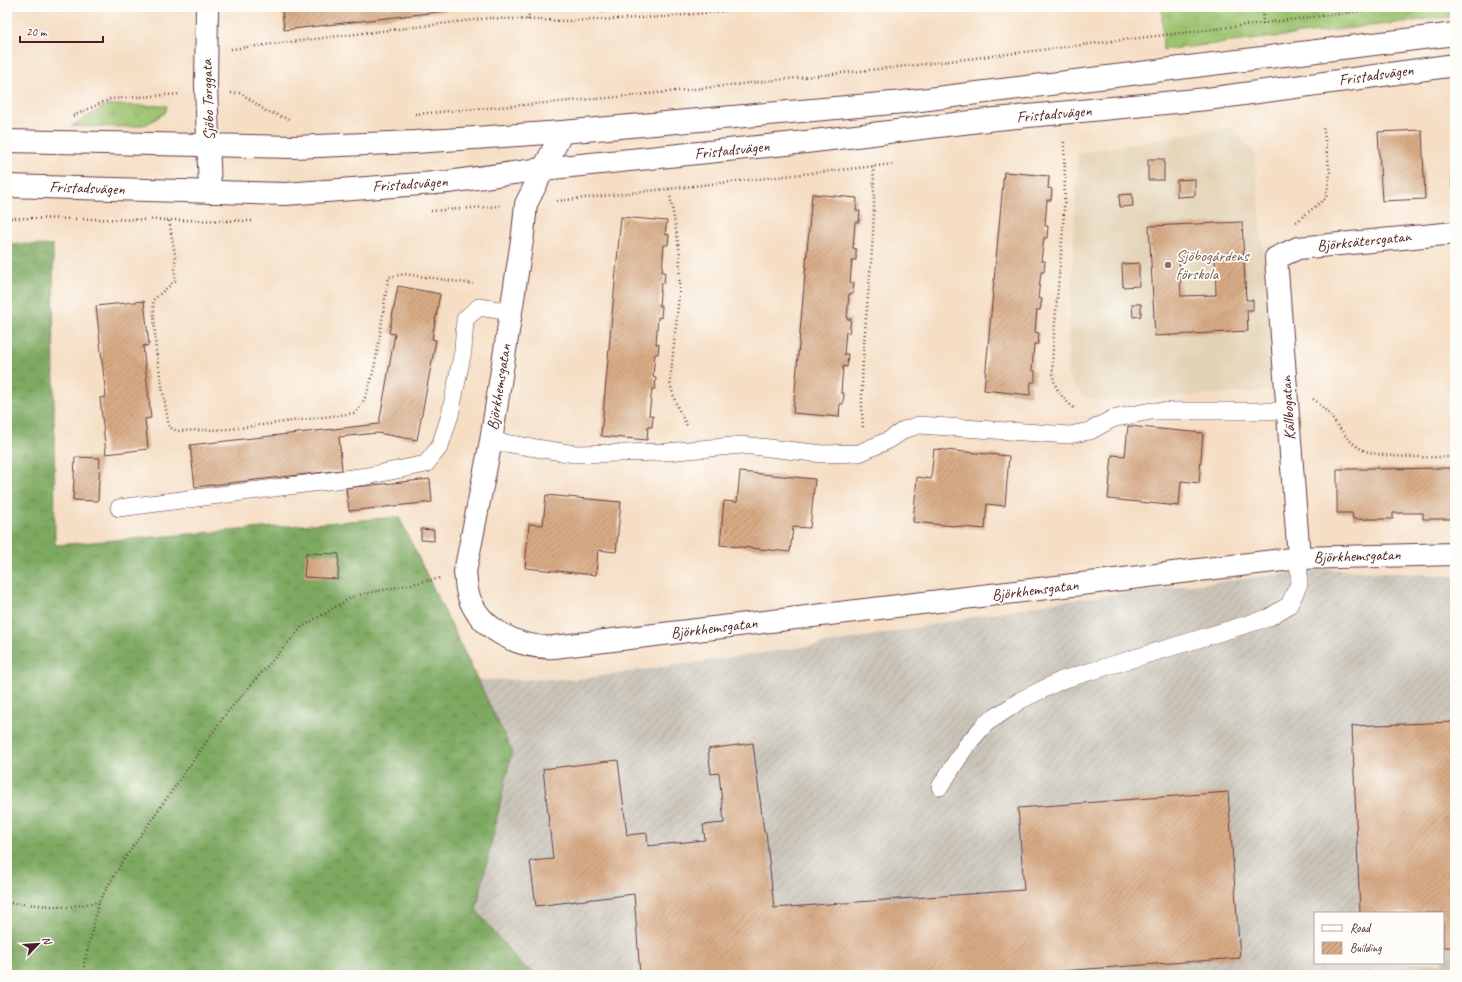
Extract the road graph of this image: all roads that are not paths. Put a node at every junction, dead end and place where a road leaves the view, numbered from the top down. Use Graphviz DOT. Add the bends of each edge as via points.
graph roads {
  1 [pos="207,7"];
  2 [pos="1455,34"];
  3 [pos="1455,65"];
  4 [pos="562,132"];
  5 [pos="7,140"];
  6 [pos="209,144"];
  7 [pos="542,169"];
  8 [pos="7,186"];
  9 [pos="210,192"];
  10 [pos="1455,233"];
  11 [pos="1276,258"];
  12 [pos="511,312"];
  13 [pos="1288,411"];
  14 [pos="491,441"];
  15 [pos="119,508"];
  16 [pos="1455,554"];
  17 [pos="1299,558"];
  18 [pos="940,787"];
  1 -- 6 [label="street, Sjöbo Torggata"];
  2 -- 4 [label="street, Fristadsvägen" via="904,102"];
  3 -- 7 [label="street, Fristadsvägen" via="1207,99 996,119 806,142"];
  4 -- 6 [label="street, Fristadsvägen" via="293,147"];
  4 -- 7 [label="street, Björkhemsgatan"];
  5 -- 6 [label="street, Fristadsvägen"];
  6 -- 9 [label="street, Sjöbo Torggata"];
  7 -- 9 [label="street, Fristadsvägen" via="448,182 285,194"];
  7 -- 12 [label="street, Björkhemsgatan" via="526,204"];
  8 -- 9 [label="street, Fristadsvägen"];
  10 -- 11 [label="street, Björksätersgatan" via="1298,248"];
  11 -- 13 [label="street, Källbogatan"];
  12 -- 14 [label="street, Björkhemsgatan"];
  12 -- 15 [label="lane" via="479,307 465,319 450,415 440,446 426,464 367,476"];
  13 -- 14 [label="lane" via="1151,411 1112,418 1090,431 1069,435 919,425 859,453 823,454 742,445 667,452 575,454"];
  13 -- 17 [label="street, Källbogatan"];
  14 -- 17 [label="street, Björkhemsgatan" via="465,572 468,594 482,620 499,633 540,648"];
  16 -- 17 [label="street, Björkhemsgatan"];
  17 -- 18 [label="lane" via="1299,584 1289,605 1268,618 1062,680 1021,700 985,724 966,746"];
}
